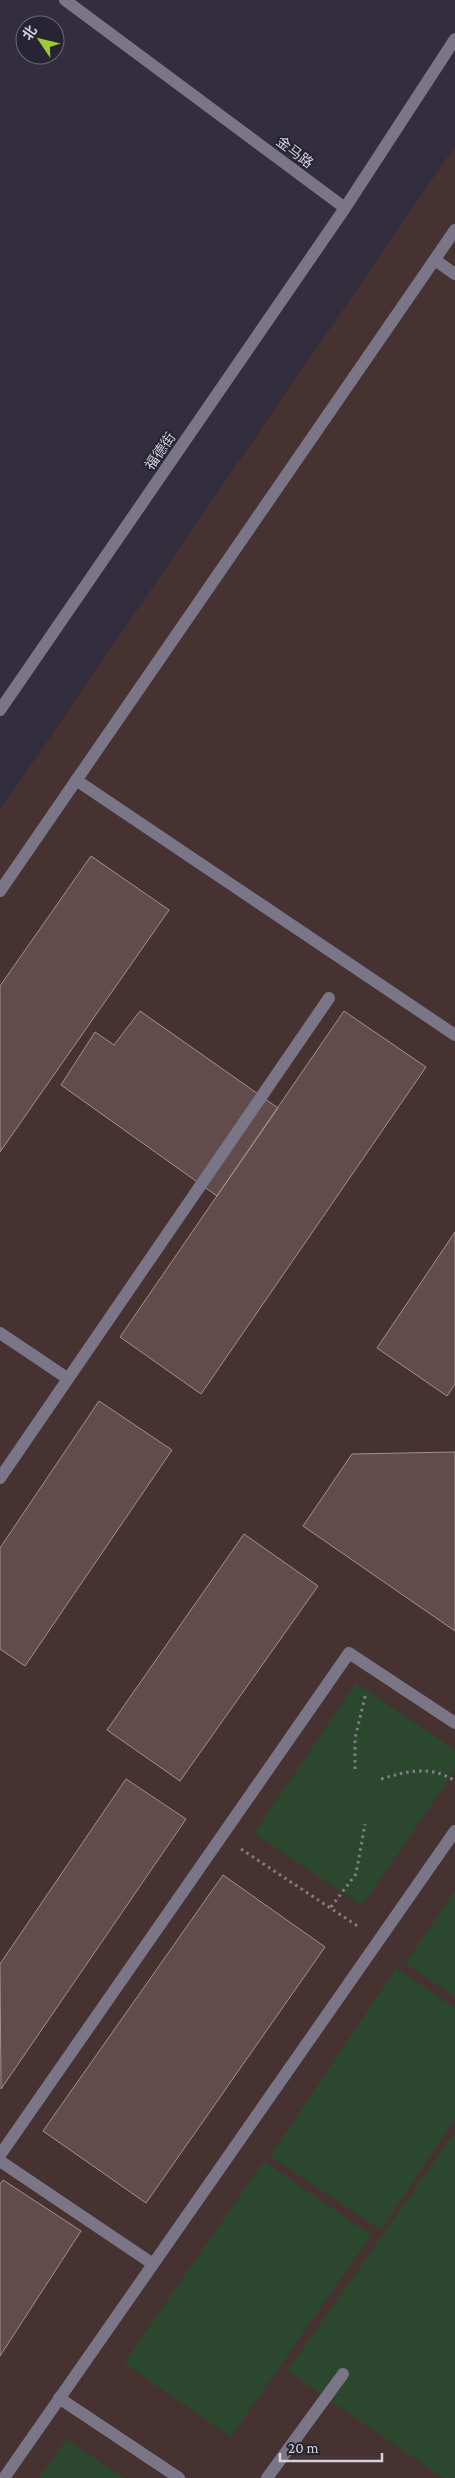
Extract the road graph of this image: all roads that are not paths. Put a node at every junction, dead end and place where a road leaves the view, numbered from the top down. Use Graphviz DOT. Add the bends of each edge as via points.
graph roads {
  1 [pos="65,0"];
  2 [pos="455,39"];
  3 [pos="345,208"];
  4 [pos="455,230"];
  5 [pos="435,260"];
  6 [pos="455,274"];
  7 [pos="0,710"];
  8 [pos="76,780"];
  9 [pos="0,891"];
  10 [pos="329,998"];
  11 [pos="455,1035"];
  12 [pos="0,1333"];
  13 [pos="67,1378"];
  14 [pos="0,1478"];
  15 [pos="455,1724"];
  16 [pos="455,1832"];
  17 [pos="0,2155"];
  18 [pos="0,2161"];
  19 [pos="153,2264"];
  20 [pos="342,2374"];
  21 [pos="59,2398"];
  22 [pos="4,2478"];
  23 [pos="179,2478"];
  24 [pos="266,2478"];
  1 -- 3 [label="street, 金马路"];
  2 -- 3 [label="street"];
  3 -- 7 [label="street, 福德街"];
  4 -- 5 [label="street"];
  5 -- 6 [label="street"];
  5 -- 8 [label="street"];
  8 -- 9 [label="street"];
  8 -- 11 [label="street"];
  10 -- 13 [label="street"];
  12 -- 13 [label="street"];
  13 -- 14 [label="street"];
  15 -- 17 [label="street" via="349,1653"];
  16 -- 19 [label="street"];
  18 -- 19 [label="street"];
  19 -- 21 [label="street"];
  20 -- 24 [label="street"];
  21 -- 22 [label="street"];
  21 -- 23 [label="street"];
}
